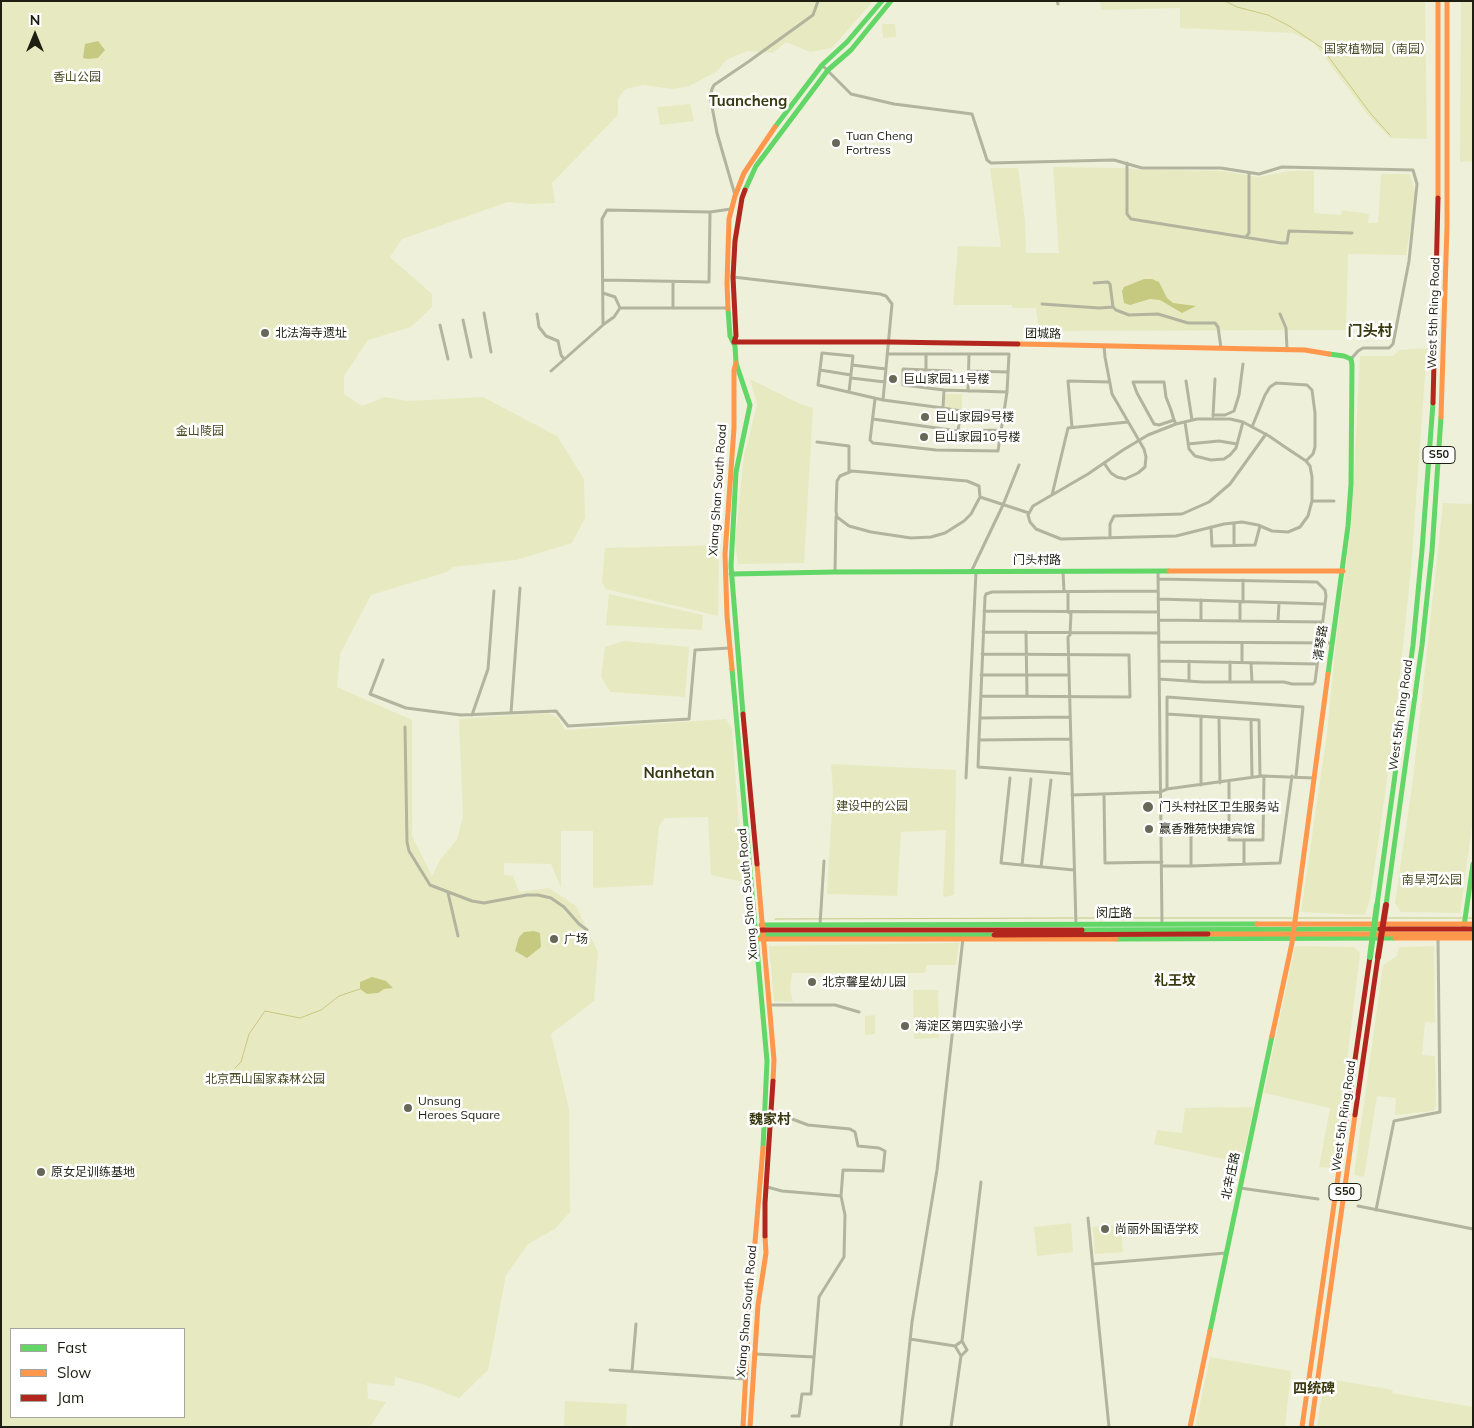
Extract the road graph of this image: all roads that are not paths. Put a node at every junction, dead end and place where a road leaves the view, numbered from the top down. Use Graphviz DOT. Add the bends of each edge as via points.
graph roads {
  1 [pos="818,1"];
  2 [pos="882,1"];
  3 [pos="891,1"];
  4 [pos="1438,1"];
  5 [pos="1447,1"];
  6 [pos="825,68"];
  7 [pos="1127,163"];
  8 [pos="1249,173"];
  9 [pos="735,196"];
  10 [pos="731,210"];
  11 [pos="710,212"];
  12 [pos="1352,233"];
  13 [pos="1246,237"];
  14 [pos="733,278"];
  15 [pos="603,280"];
  16 [pos="673,282"];
  17 [pos="1094,283"];
  18 [pos="603,293"];
  19 [pos="1042,304"];
  20 [pos="1114,307"];
  21 [pos="620,308"];
  22 [pos="673,308"];
  23 [pos="729,308"];
  24 [pos="484,313"];
  25 [pos="537,314"];
  26 [pos="1280,314"];
  27 [pos="463,320"];
  28 [pos="440,325"];
  29 [pos="603,325"];
  30 [pos="734,342"];
  31 [pos="888,342"];
  32 [pos="1104,346"];
  33 [pos="1221,348"];
  34 [pos="1287,349"];
  35 [pos="491,352"];
  36 [pos="887,354"];
  37 [pos="926,354"];
  38 [pos="969,354"];
  39 [pos="471,357"];
  40 [pos="564,359"];
  41 [pos="1351,359"];
  42 [pos="448,360"];
  43 [pos="736,363"];
  44 [pos="1243,364"];
  45 [pos="852,365"];
  46 [pos="886,369"];
  47 [pos="820,370"];
  48 [pos="926,370"];
  49 [pos="551,371"];
  50 [pos="951,371"];
  51 [pos="969,371"];
  52 [pos="1008,372"];
  53 [pos="851,377"];
  54 [pos="1215,379"];
  55 [pos="1186,380"];
  56 [pos="884,382"];
  57 [pos="1109,382"];
  58 [pos="944,390"];
  59 [pos="968,391"];
  60 [pos="849,392"];
  61 [pos="1007,392"];
  62 [pos="875,398"];
  63 [pos="883,400"];
  64 [pos="942,408"];
  65 [pos="961,411"];
  66 [pos="1004,411"];
  67 [pos="1213,417"];
  68 [pos="873,419"];
  69 [pos="1192,420"];
  70 [pos="1128,422"];
  71 [pos="1175,422"];
  72 [pos="1185,422"];
  73 [pos="1243,422"];
  74 [pos="1072,427"];
  75 [pos="1252,427"];
  76 [pos="1001,430"];
  77 [pos="958,431"];
  78 [pos="1266,434"];
  79 [pos="1139,441"];
  80 [pos="817,442"];
  81 [pos="1188,444"];
  82 [pos="1237,444"];
  83 [pos="1306,460"];
  84 [pos="1104,463"];
  85 [pos="1019,465"];
  86 [pos="849,472"];
  87 [pos="1052,495"];
  88 [pos="980,497"];
  89 [pos="1312,501"];
  90 [pos="1334,501"];
  91 [pos="1003,504"];
  92 [pos="836,511"];
  93 [pos="1029,513"];
  94 [pos="1234,523"];
  95 [pos="1260,526"];
  96 [pos="1211,527"];
  97 [pos="1110,537"];
  98 [pos="1234,545"];
  99 [pos="1343,571"];
  100 [pos="835,572"];
  101 [pos="974,572"];
  102 [pos="1063,572"];
  103 [pos="732,574"];
  104 [pos="1158,575"];
  105 [pos="1243,580"];
  106 [pos="520,588"];
  107 [pos="494,591"];
  108 [pos="1064,591"];
  109 [pos="1158,591"];
  110 [pos="1158,599"];
  111 [pos="1201,600"];
  112 [pos="1242,602"];
  113 [pos="1279,603"];
  114 [pos="1324,604"];
  115 [pos="984,612"];
  116 [pos="1068,612"];
  117 [pos="1158,612"];
  118 [pos="1159,620"];
  119 [pos="1201,620"];
  120 [pos="1240,621"];
  121 [pos="1278,621"];
  122 [pos="1322,622"];
  123 [pos="983,632"];
  124 [pos="1026,632"];
  125 [pos="1070,632"];
  126 [pos="1159,633"];
  127 [pos="1159,642"];
  128 [pos="1242,643"];
  129 [pos="1320,644"];
  130 [pos="1333,644"];
  131 [pos="730,648"];
  132 [pos="982,654"];
  133 [pos="1026,655"];
  134 [pos="1069,655"];
  135 [pos="383,660"];
  136 [pos="1159,661"];
  137 [pos="1189,661"];
  138 [pos="1230,662"];
  139 [pos="1242,662"];
  140 [pos="1251,662"];
  141 [pos="1317,664"];
  142 [pos="981,675"];
  143 [pos="1026,675"];
  144 [pos="1069,675"];
  145 [pos="1159,679"];
  146 [pos="1189,680"];
  147 [pos="1230,682"];
  148 [pos="1252,682"];
  149 [pos="980,696"];
  150 [pos="1026,696"];
  151 [pos="1070,696"];
  152 [pos="511,713"];
  153 [pos="1167,714"];
  154 [pos="472,715"];
  155 [pos="1201,716"];
  156 [pos="1070,717"];
  157 [pos="980,718"];
  158 [pos="1220,718"];
  159 [pos="1251,720"];
  160 [pos="405,727"];
  161 [pos="1071,739"];
  162 [pos="979,740"];
  163 [pos="1072,774"];
  164 [pos="1260,776"];
  165 [pos="1264,776"];
  166 [pos="1294,776"];
  167 [pos="966,778"];
  168 [pos="1010,778"];
  169 [pos="1252,778"];
  170 [pos="1314,778"];
  171 [pos="1031,779"];
  172 [pos="1051,780"];
  173 [pos="1229,781"];
  174 [pos="1220,783"];
  175 [pos="1201,785"];
  176 [pos="1167,789"];
  177 [pos="1160,792"];
  178 [pos="1104,794"];
  179 [pos="1072,795"];
  180 [pos="1190,822"];
  181 [pos="1244,840"];
  182 [pos="824,861"];
  183 [pos="1162,864"];
  184 [pos="1244,864"];
  185 [pos="1473,864"];
  186 [pos="1022,865"];
  187 [pos="1191,866"];
  188 [pos="1041,867"];
  189 [pos="1074,870"];
  190 [pos="448,892"];
  191 [pos="1162,924"];
  192 [pos="1473,924"];
  193 [pos="1076,925"];
  194 [pos="1464,926"];
  195 [pos="820,928"];
  196 [pos="1473,929"];
  197 [pos="587,930"];
  198 [pos="1293,932"];
  199 [pos="760,933"];
  200 [pos="1473,934"];
  201 [pos="458,936"];
  202 [pos="963,937"];
  203 [pos="1438,938"];
  204 [pos="1473,938"];
  205 [pos="769,1005"];
  206 [pos="859,1012"];
  207 [pos="769,1118"];
  208 [pos="981,1182"];
  209 [pos="766,1187"];
  210 [pos="1240,1188"];
  211 [pos="841,1196"];
  212 [pos="1318,1200"];
  213 [pos="1358,1206"];
  214 [pos="1376,1210"];
  215 [pos="1088,1218"];
  216 [pos="1473,1229"];
  217 [pos="1226,1253"];
  218 [pos="1093,1264"];
  219 [pos="636,1324"];
  220 [pos="910,1339"];
  221 [pos="962,1341"];
  222 [pos="955,1346"];
  223 [pos="754,1354"];
  224 [pos="814,1356"];
  225 [pos="960,1356"];
  226 [pos="610,1370"];
  227 [pos="632,1371"];
  228 [pos="746,1379"];
  229 [pos="792,1416"];
  230 [pos="743,1427"];
  231 [pos="750,1427"];
  232 [pos="901,1427"];
  233 [pos="951,1427"];
  234 [pos="1109,1427"];
  235 [pos="1190,1427"];
  236 [pos="1302,1427"];
  237 [pos="1311,1427"];
  1 -- 9 [label="street" via="813,15 712,89 710,96 717,133"];
  2 -- 6 [label="main road, Xiang Shan South Road"];
  3 -- 6 [label="main road, Xiang Shan South Road" via="852,50"];
  4 -- 236 [label="main road, West 5th Ring Road / S50, bridge" via="1437,296 1429,469 1412,645"];
  5 -- 237 [label="main road, West 5th Ring Road / S50, bridge" via="1446,296 1439,460 1422,645"];
  6 -- 7 [label="street" via="851,94 894,104 972,114 987,160 991,162 1114,160"];
  6 -- 9 [label="main road, Xiang Shan South Road" via="749,165"];
  6 -- 14 [label="main road, Xiang Shan South Road" via="756,166 742,198"];
  7 -- 8 [label="street" via="1142,168 1220,168"];
  7 -- 13 [label="street" via="1127,214 1131,219"];
  8 -- 13 [label="street" via="1249,234"];
  8 -- 41 [label="street" via="1259,174 1282,167 1413,170 1418,184 1410,252 1393,344 1389,348 1363,348"];
  9 -- 10 [label="main road, Xiang Shan South Road"];
  10 -- 11 [label="street"];
  10 -- 23 [label="main road, Xiang Shan South Road"];
  11 -- 15 [label="street" via="607,210 602,220"];
  11 -- 16 [label="street" via="709,282"];
  12 -- 13 [label="street" via="1289,231 1287,243"];
  14 -- 30 [label="main road, Xiang Shan South Road"];
  14 -- 31 [label="street" via="886,296 892,304"];
  15 -- 16 [label="street"];
  15 -- 18 [label="street"];
  16 -- 22 [label="street"];
  17 -- 20 [label="street" via="1110,284"];
  18 -- 21 [label="street" via="614,297"];
  18 -- 29 [label="street"];
  19 -- 20 [label="street"];
  20 -- 33 [label="street" via="1123,314 1158,314 1188,323 1215,323"];
  21 -- 22 [label="street"];
  21 -- 29 [label="street"];
  22 -- 23 [label="street"];
  23 -- 30 [label="main road, Xiang Shan South Road" via="730,336"];
  24 -- 35 [label="street"];
  25 -- 40 [label="street" via="539,327 546,336 558,342"];
  26 -- 34 [label="street" via="1286,328"];
  27 -- 39 [label="street"];
  28 -- 42 [label="street"];
  29 -- 40 [label="street"];
  30 -- 31 [label="main road, 团城路"];
  30 -- 43 [label="main road, Xiang Shan South Road"];
  31 -- 32 [label="main road, 团城路"];
  31 -- 36 [label="street"];
  32 -- 33 [label="main road, 团城路"];
  32 -- 57 [label="street"];
  33 -- 34 [label="main road, 团城路"];
  34 -- 41 [label="main road, 团城路"];
  36 -- 37 [label="street"];
  36 -- 46 [label="street"];
  37 -- 38 [label="street"];
  37 -- 48 [label="street"];
  38 -- 51 [label="street"];
  38 -- 52 [label="street" via="1009,354"];
  40 -- 49 [label="street"];
  41 -- 99 [label="main road, 清琴路" via="1351,484"];
  43 -- 103 [label="main road, Xiang Shan South Road" via="750,405 736,472"];
  43 -- 131 [label="main road, Xiang Shan South Road" via="725,554"];
  44 -- 67 [label="street" via="1240,395 1234,411"];
  45 -- 46 [label="street"];
  45 -- 47 [label="street" via="853,356 822,353"];
  45 -- 53 [label="street"];
  46 -- 56 [label="street"];
  47 -- 53 [label="street"];
  47 -- 60 [label="street" via="818,385"];
  48 -- 50 [label="street"];
  48 -- 58 [label="street" via="903,369 903,385"];
  51 -- 52 [label="street"];
  51 -- 59 [label="street"];
  52 -- 61 [label="street"];
  53 -- 56 [label="street"];
  53 -- 60 [label="street"];
  54 -- 67 [label="street"];
  55 -- 69 [label="street"];
  56 -- 63 [label="street"];
  57 -- 70 [label="street"];
  57 -- 74 [label="street" via="1068,381"];
  58 -- 59 [label="street"];
  58 -- 64 [label="street"];
  59 -- 61 [label="street"];
  60 -- 62 [label="street"];
  61 -- 66 [label="street"];
  62 -- 63 [label="street"];
  62 -- 68 [label="street"];
  63 -- 64 [label="street"];
  64 -- 65 [label="street"];
  65 -- 66 [label="street"];
  65 -- 77 [label="street"];
  66 -- 76 [label="street"];
  67 -- 69 [label="street"];
  67 -- 73 [label="street"];
  68 -- 76 [label="street" via="872,442 936,450 998,451"];
  68 -- 77 [label="street"];
  69 -- 72 [label="street"];
  70 -- 74 [label="street"];
  70 -- 79 [label="street"];
  71 -- 71 [label="street" via="1164,382 1133,382 1154,424"];
  71 -- 72 [label="street"];
  71 -- 79 [label="street"];
  72 -- 81 [label="street"];
  73 -- 75 [label="street"];
  73 -- 82 [label="street"];
  74 -- 87 [label="street" via="1068,428 1065,436"];
  75 -- 78 [label="street"];
  75 -- 83 [label="street" via="1265,396 1276,383 1307,385 1312,390 1315,446 1313,454"];
  76 -- 77 [label="street"];
  78 -- 83 [label="street"];
  78 -- 97 [label="street" via="1230,484 1209,502 1182,514 1114,516"];
  79 -- 84 [label="street"];
  79 -- 84 [label="street" via="1146,457 1145,467 1138,473 1125,479 1117,477"];
  80 -- 86 [label="street" via="849,446"];
  81 -- 82 [label="street" via="1219,441"];
  81 -- 82 [label="street" via="1195,456 1211,460 1224,459"];
  83 -- 89 [label="street" via="1312,477"];
  84 -- 87 [label="street"];
  85 -- 91 [label="street"];
  86 -- 88 [label="street" via="967,481 979,486"];
  86 -- 92 [label="street" via="840,476 837,482"];
  87 -- 93 [label="street" via="1033,506"];
  88 -- 91 [label="street"];
  88 -- 92 [label="street" via="964,521 946,533 931,537 912,538 865,531 841,521"];
  89 -- 90 [label="street"];
  89 -- 95 [label="street" via="1308,516 1300,527 1288,532"];
  91 -- 93 [label="street"];
  91 -- 101 [label="street"];
  92 -- 100 [label="street"];
  93 -- 97 [label="street" via="1030,522 1036,529 1061,539"];
  94 -- 95 [label="street"];
  94 -- 96 [label="street"];
  94 -- 98 [label="street"];
  95 -- 98 [label="street" via="1256,545"];
  96 -- 97 [label="street" via="1176,536"];
  96 -- 98 [label="street" via="1212,546"];
  99 -- 104 [label="main road, 门头村路"];
  99 -- 130 [label="main road, 清琴路"];
  100 -- 101 [label="main road, 门头村路"];
  100 -- 103 [label="main road, 门头村路"];
  101 -- 102 [label="main road, 门头村路"];
  101 -- 167 [label="street"];
  102 -- 104 [label="main road, 门头村路"];
  102 -- 108 [label="street"];
  103 -- 199 [label="main road, Xiang Shan South Road"];
  104 -- 105 [label="street"];
  104 -- 109 [label="street"];
  105 -- 112 [label="street"];
  105 -- 114 [label="street" via="1316,582 1325,590"];
  106 -- 152 [label="street"];
  107 -- 154 [label="street" via="488,669"];
  108 -- 109 [label="street"];
  108 -- 115 [label="street" via="990,592 985,597"];
  108 -- 116 [label="street" via="1068,592"];
  109 -- 110 [label="street"];
  110 -- 111 [label="street"];
  110 -- 117 [label="street"];
  111 -- 112 [label="street"];
  111 -- 119 [label="street"];
  112 -- 113 [label="street"];
  112 -- 120 [label="street"];
  113 -- 114 [label="street"];
  113 -- 121 [label="street"];
  114 -- 122 [label="street"];
  115 -- 116 [label="street"];
  115 -- 123 [label="street"];
  116 -- 117 [label="street"];
  116 -- 125 [label="street" via="1071,613"];
  117 -- 118 [label="street"];
  118 -- 119 [label="street"];
  118 -- 126 [label="street"];
  119 -- 120 [label="street"];
  120 -- 121 [label="street"];
  121 -- 122 [label="street"];
  122 -- 129 [label="street"];
  123 -- 124 [label="street"];
  123 -- 132 [label="street"];
  124 -- 125 [label="street"];
  124 -- 133 [label="street"];
  125 -- 126 [label="street"];
  125 -- 134 [label="street"];
  126 -- 127 [label="street"];
  127 -- 128 [label="street"];
  127 -- 136 [label="street"];
  128 -- 129 [label="street"];
  128 -- 139 [label="street"];
  129 -- 130 [label="street"];
  129 -- 141 [label="street"];
  130 -- 170 [label="main road, 清琴路"];
  131 -- 152 [label="street" via="695,650 689,719 568,726 556,711"];
  131 -- 199 [label="main road, Xiang Shan South Road"];
  132 -- 133 [label="street"];
  132 -- 142 [label="street"];
  133 -- 134 [label="street"];
  133 -- 143 [label="street"];
  134 -- 144 [label="street"];
  134 -- 151 [label="street" via="1129,655 1130,697"];
  135 -- 154 [label="street" via="370,694 406,708"];
  136 -- 137 [label="street"];
  136 -- 145 [label="street"];
  137 -- 138 [label="street"];
  137 -- 146 [label="street"];
  138 -- 139 [label="street"];
  138 -- 147 [label="street"];
  139 -- 140 [label="street"];
  140 -- 141 [label="street"];
  140 -- 148 [label="street"];
  141 -- 148 [label="street" via="1313,684"];
  142 -- 143 [label="street"];
  142 -- 149 [label="street"];
  143 -- 144 [label="street"];
  143 -- 150 [label="street"];
  144 -- 151 [label="street"];
  145 -- 146 [label="street"];
  145 -- 177 [label="street"];
  146 -- 147 [label="street"];
  147 -- 148 [label="street"];
  149 -- 150 [label="street"];
  149 -- 157 [label="street"];
  150 -- 151 [label="street"];
  151 -- 156 [label="street"];
  152 -- 154 [label="street"];
  153 -- 155 [label="street"];
  153 -- 166 [label="street" via="1167,697 1303,707"];
  153 -- 176 [label="street"];
  155 -- 158 [label="street"];
  155 -- 175 [label="street"];
  156 -- 157 [label="street"];
  156 -- 161 [label="street"];
  157 -- 162 [label="street"];
  158 -- 159 [label="street"];
  158 -- 174 [label="street"];
  159 -- 164 [label="street" via="1259,720"];
  159 -- 169 [label="street"];
  160 -- 190 [label="street" via="409,851 430,885"];
  161 -- 162 [label="street"];
  161 -- 163 [label="street"];
  162 -- 163 [label="street" via="978,767"];
  163 -- 179 [label="street"];
  164 -- 165 [label="street"];
  164 -- 169 [label="street"];
  165 -- 166 [label="street"];
  165 -- 181 [label="street" via="1263,840"];
  166 -- 170 [label="street"];
  166 -- 184 [label="street" via="1280,863"];
  168 -- 186 [label="street" via="1001,863"];
  169 -- 173 [label="street"];
  170 -- 198 [label="main road, 清琴路"];
  171 -- 186 [label="street"];
  172 -- 188 [label="street"];
  173 -- 174 [label="street"];
  173 -- 181 [label="street" via="1229,840"];
  174 -- 175 [label="street"];
  175 -- 176 [label="street"];
  176 -- 177 [label="street"];
  177 -- 178 [label="street"];
  177 -- 183 [label="street"];
  178 -- 179 [label="street"];
  178 -- 183 [label="street" via="1105,863"];
  179 -- 189 [label="street"];
  180 -- 187 [label="street"];
  181 -- 184 [label="street"];
  182 -- 195 [label="street"];
  183 -- 187 [label="street"];
  183 -- 191 [label="street"];
  184 -- 187 [label="street"];
  185 -- 194 [label="main road"];
  186 -- 188 [label="street"];
  188 -- 189 [label="street"];
  189 -- 193 [label="street"];
  190 -- 197 [label="street" via="484,903 527,895 551,898"];
  190 -- 201 [label="street"];
  191 -- 193 [label="main road, 闵庄路"];
  191 -- 198 [label="main road, 闵庄路"];
  192 -- 194 [label="main road, 闵庄路"];
  193 -- 195 [label="main road, 闵庄路"];
  194 -- 196 [label="main road, 闵庄路"];
  194 -- 198 [label="main road, 闵庄路"];
  195 -- 198 [label="main road, 闵庄路"];
  195 -- 199 [label="main road, 闵庄路"];
  198 -- 200 [label="main road, 闵庄路"];
  198 -- 202 [label="main road, 闵庄路"];
  198 -- 203 [label="main road, 闵庄路"];
  198 -- 210 [label="main road, 北辛庄路"];
  199 -- 202 [label="main road, 闵庄路"];
  199 -- 205 [label="main road, Xiang Shan South Road"];
  199 -- 207 [label="main road, Xiang Shan South Road"];
  202 -- 220 [label="street" via="937,1170"];
  203 -- 204 [label="main road, 闵庄路"];
  203 -- 214 [label="street" via="1440,1112 1394,1121"];
  205 -- 206 [label="street" via="835,1005"];
  205 -- 207 [label="main road, Xiang Shan South Road" via="774,1060"];
  207 -- 209 [label="main road, Xiang Shan South Road"];
  207 -- 211 [label="street" via="850,1129 855,1132 858,1146 885,1151 883,1171 843,1170"];
  207 -- 228 [label="main road, Xiang Shan South Road" via="749,1313"];
  208 -- 221 [label="street"];
  209 -- 211 [label="street"];
  209 -- 223 [label="main road, Xiang Shan South Road" via="766,1253"];
  210 -- 212 [label="street"];
  210 -- 217 [label="main road, 北辛庄路"];
  211 -- 224 [label="street" via="846,1215 844,1257 819,1297"];
  213 -- 214 [label="street"];
  214 -- 216 [label="street"];
  215 -- 218 [label="street"];
  217 -- 218 [label="street"];
  217 -- 235 [label="main road, 北辛庄路"];
  218 -- 234 [label="street"];
  219 -- 227 [label="street"];
  220 -- 222 [label="street"];
  220 -- 232 [label="street"];
  221 -- 222 [label="street"];
  221 -- 225 [label="street" via="968,1350"];
  222 -- 225 [label="street"];
  223 -- 224 [label="street"];
  223 -- 231 [label="main road, Xiang Shan South Road"];
  224 -- 229 [label="street" via="811,1394 802,1394 799,1416"];
  225 -- 233 [label="street"];
  226 -- 227 [label="street"];
  227 -- 228 [label="street"];
  228 -- 230 [label="main road, Xiang Shan South Road"];
}
